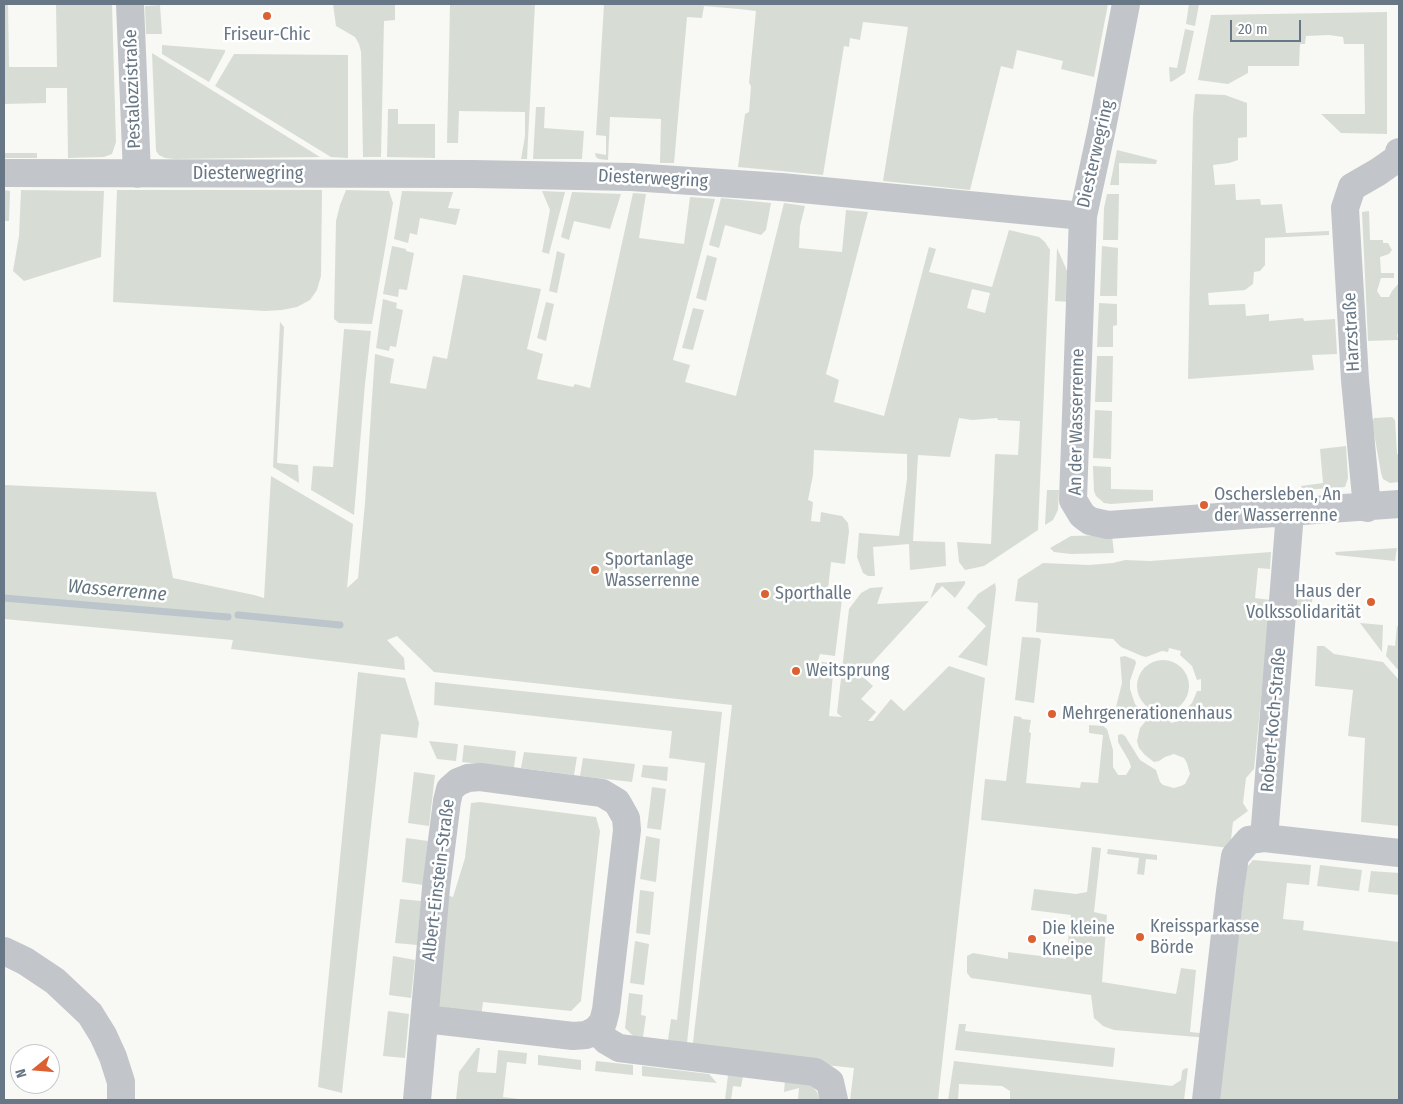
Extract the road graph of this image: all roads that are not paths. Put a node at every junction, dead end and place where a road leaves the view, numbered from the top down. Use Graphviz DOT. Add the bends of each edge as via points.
graph roads {
  1 [pos="130,4"];
  2 [pos="1126,4"];
  3 [pos="1399,152"];
  4 [pos="4,173"];
  5 [pos="137,174"];
  6 [pos="1389,179"];
  7 [pos="1083,216"];
  8 [pos="1399,504"];
  9 [pos="1367,508"];
  10 [pos="1290,513"];
  11 [pos="1264,838"];
  12 [pos="1399,852"];
  13 [pos="4,951"];
  14 [pos="425,1019"];
  15 [pos="596,1030"];
  16 [pos="832,1091"];
  17 [pos="121,1100"];
  18 [pos="417,1100"];
  19 [pos="1206,1100"];
  1 -- 5 [label="street, Pestalozzistraße"];
  2 -- 7 [label="street, Diesterwegring"];
  3 -- 6 [label="street, Harzstraße"];
  4 -- 5 [label="street, Diesterwegring"];
  5 -- 7 [label="street, Diesterwegring" via="631,177 781,187"];
  6 -- 9 [label="street, Harzstraße" via="1352,187 1345,208 1354,380"];
  7 -- 10 [label="street, An der Wasserrenne" via="1073,500 1082,515 1090,522 1108,525"];
  8 -- 9 [label="street, An der Wasserrenne"];
  9 -- 10 [label="street, An der Wasserrenne"];
  10 -- 11 [label="street, Robert-Koch-Straße"];
  11 -- 12 [label="street"];
  11 -- 19 [label="street" via="1249,840 1235,856"];
  13 -- 17 [label="street" via="55,981 90,1014 114,1056 121,1082"];
  14 -- 15 [label="street" via="573,1036"];
  14 -- 15 [label="street, Albert-Einstein-Straße" via="446,801 458,782 480,777 602,793 622,809 627,830 621,887 606,1010 603,1022"];
  14 -- 18 [label="street, Albert-Einstein-Straße"];
  15 -- 16 [label="street" via="607,1042 619,1048 815,1072"];
}
